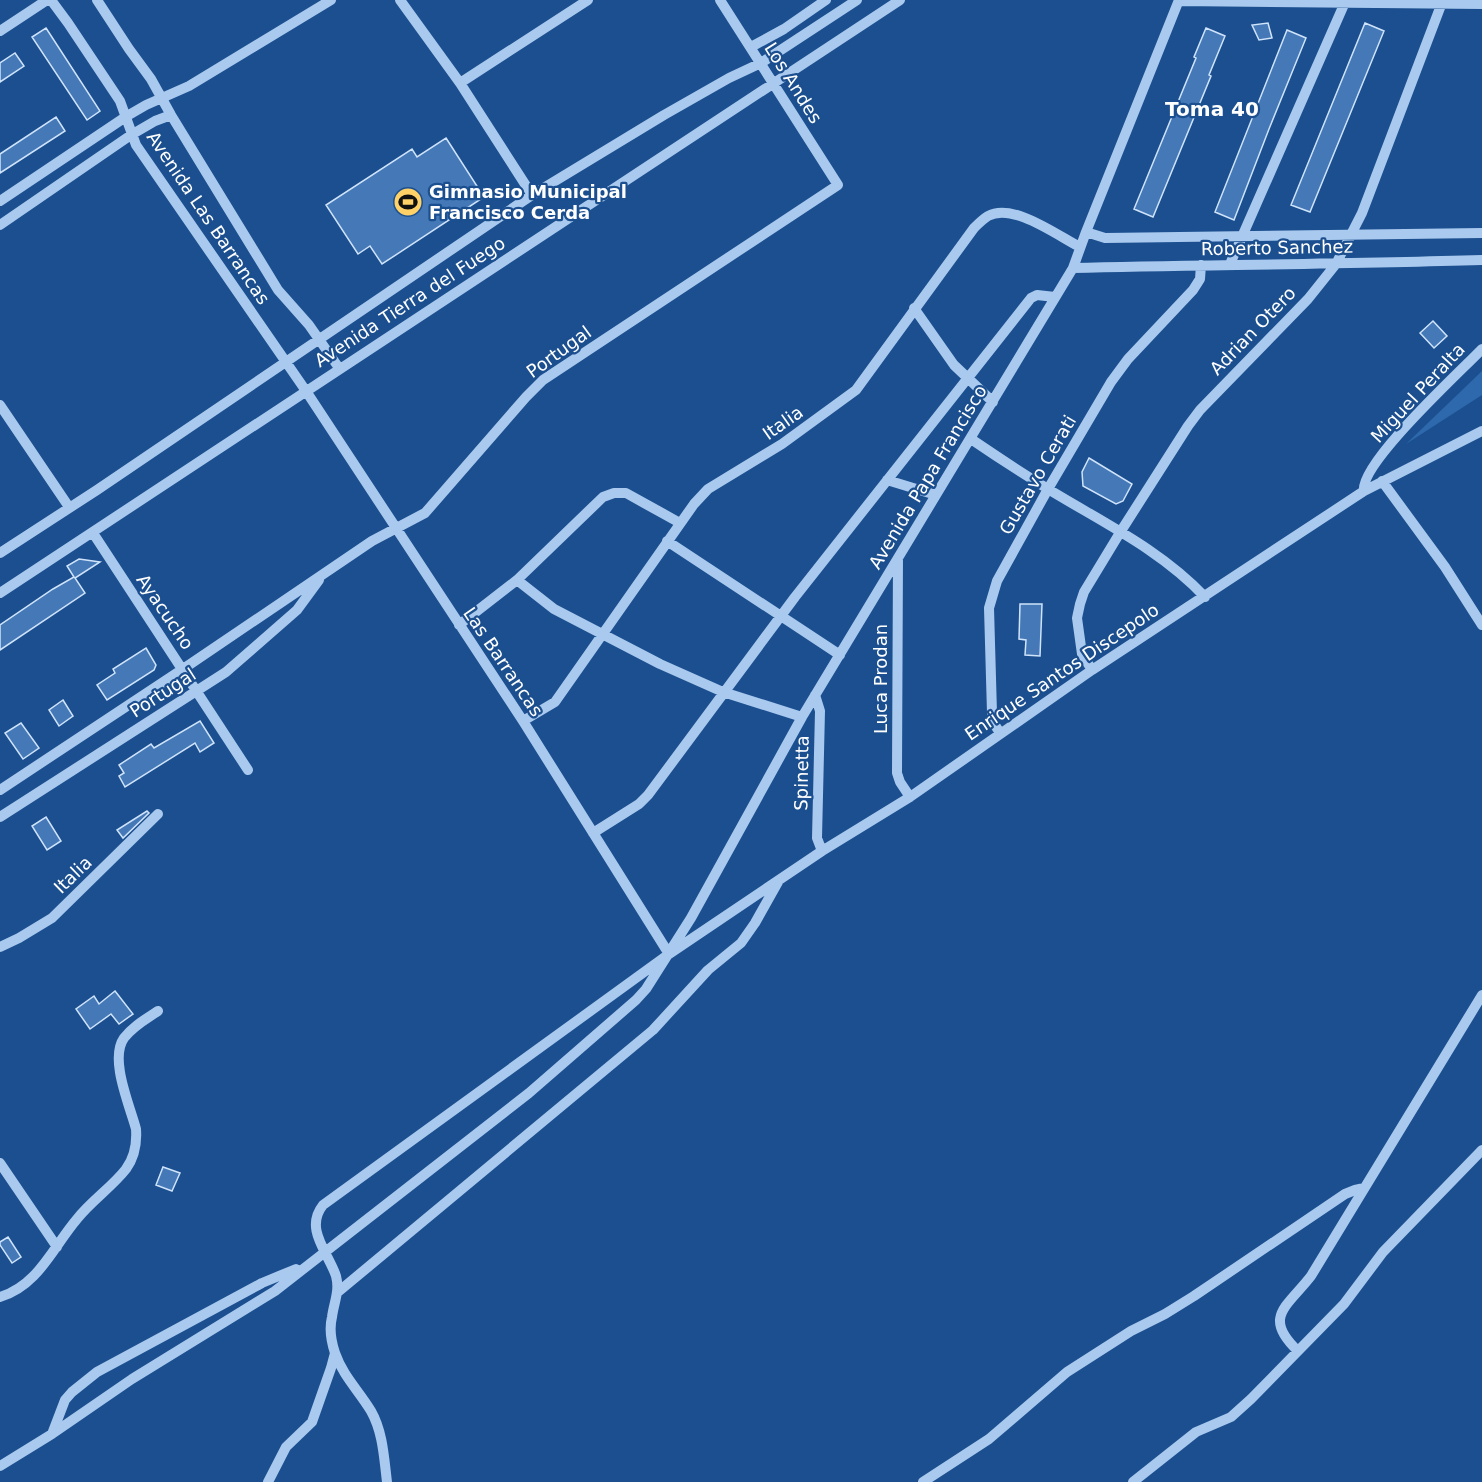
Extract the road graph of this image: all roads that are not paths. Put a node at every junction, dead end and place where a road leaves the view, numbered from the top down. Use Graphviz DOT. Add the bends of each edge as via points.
graph roads {
  1 [pos="49,0"];
  2 [pos="97,0"];
  3 [pos="331,0"];
  4 [pos="400,0"];
  5 [pos="588,0"];
  6 [pos="720,0"];
  7 [pos="826,0"];
  8 [pos="857,0"];
  9 [pos="900,0"];
  10 [pos="1179,1"];
  11 [pos="1346,1"];
  12 [pos="1442,1"];
  13 [pos="1482,4"];
  14 [pos="0,31"];
  15 [pos="751,47"];
  16 [pos="761,63"];
  17 [pos="460,83"];
  18 [pos="774,83"];
  19 [pos="162,99"];
  20 [pos="171,115"];
  21 [pos="126,116"];
  22 [pos="131,135"];
  23 [pos="838,184"];
  24 [pos="532,195"];
  25 [pos="0,201"];
  26 [pos="0,225"];
  27 [pos="1086,232"];
  28 [pos="1482,233"];
  29 [pos="1351,235"];
  30 [pos="1242,236"];
  31 [pos="1080,247"];
  32 [pos="1482,260"];
  33 [pos="1230,264"];
  34 [pos="1336,264"];
  35 [pos="1202,265"];
  36 [pos="1073,268"];
  37 [pos="1055,297"];
  38 [pos="914,308"];
  39 [pos="319,339"];
  40 [pos="1482,349"];
  41 [pos="285,361"];
  42 [pos="339,368"];
  43 [pos="968,379"];
  44 [pos="306,391"];
  45 [pos="993,402"];
  46 [pos="0,405"];
  47 [pos="1482,431"];
  48 [pos="970,439"];
  49 [pos="887,480"];
  50 [pos="1382,481"];
  51 [pos="1048,489"];
  52 [pos="1364,491"];
  53 [pos="936,495"];
  54 [pos="69,507"];
  55 [pos="680,524"];
  56 [pos="396,529"];
  57 [pos="1121,531"];
  58 [pos="93,533"];
  59 [pos="667,541"];
  60 [pos="0,553"];
  61 [pos="898,557"];
  62 [pos="325,573"];
  63 [pos="517,580"];
  64 [pos="0,593"];
  65 [pos="1205,597"];
  66 [pos="780,616"];
  67 [pos="459,625"];
  68 [pos="1482,625"];
  69 [pos="602,633"];
  70 [pos="840,654"];
  71 [pos="183,669"];
  72 [pos="1092,670"];
  73 [pos="197,692"];
  74 [pos="723,692"];
  75 [pos="815,695"];
  76 [pos="802,717"];
  77 [pos="523,721"];
  78 [pos="1000,733"];
  79 [pos="248,770"];
  80 [pos="0,790"];
  81 [pos="910,797"];
  82 [pos="158,814"];
  83 [pos="0,818"];
  84 [pos="593,833"];
  85 [pos="822,851"];
  86 [pos="778,881"];
  87 [pos="0,946"];
  88 [pos="669,954"];
  89 [pos="1482,994"];
  90 [pos="158,1011"];
  91 [pos="1482,1150"];
  92 [pos="2,1169"];
  93 [pos="1364,1188"];
  94 [pos="57,1247"];
  95 [pos="324,1251"];
  96 [pos="307,1264"];
  97 [pos="338,1292"];
  98 [pos="0,1297"];
  99 [pos="1298,1351"];
  100 [pos="335,1353"];
  101 [pos="52,1434"];
  102 [pos="0,1466"];
  103 [pos="268,1482"];
  104 [pos="387,1482"];
  105 [pos="923,1482"];
  106 [pos="1133,1482"];
  1 -- 14 [label="street"];
  1 -- 21 [label="street, Avenida Las Barrancas" via="110,86"];
  2 -- 19 [label="street, Avenida Las Barrancas"];
  3 -- 19 [label="street"];
  4 -- 17 [label="street"];
  5 -- 17 [label="street"];
  6 -- 15 [label="street, Los Andes"];
  7 -- 15 [label="street"];
  8 -- 16 [label="street, Avenida Tierra del Fuego"];
  9 -- 18 [label="street, Avenida Tierra del Fuego"];
  10 -- 11 [label="street"];
  10 -- 27 [label="street, Avenida Papa Francisco"];
  11 -- 12 [label="street"];
  11 -- 30 [label="street"];
  12 -- 13 [label="street"];
  12 -- 29 [label="street, Adrian Otero"];
  15 -- 16 [label="street, Los Andes"];
  16 -- 18 [label="street, Los Andes"];
  16 -- 24 [label="street, Avenida Tierra del Fuego" via="663,115"];
  17 -- 24 [label="street"];
  18 -- 23 [label="street, Los Andes"];
  18 -- 42 [label="street, Avenida Tierra del Fuego"];
  19 -- 20 [label="street, Avenida Las Barrancas"];
  19 -- 21 [label="street"];
  20 -- 22 [label="street"];
  20 -- 39 [label="street, Avenida Las Barrancas" via="278,290"];
  21 -- 22 [label="street, Avenida Las Barrancas"];
  21 -- 25 [label="street"];
  22 -- 26 [label="street"];
  22 -- 41 [label="street, Avenida Las Barrancas"];
  23 -- 56 [label="street, Portugal" via="543,380 425,513"];
  24 -- 39 [label="street, Avenida Tierra del Fuego"];
  27 -- 30 [label="street, Roberto Sanchez" via="1105,238"];
  27 -- 31 [label="street, Avenida Papa Francisco"];
  28 -- 29 [label="street, Roberto Sanchez"];
  29 -- 30 [label="street, Roberto Sanchez"];
  29 -- 34 [label="street, Adrian Otero"];
  30 -- 33 [label="street"];
  31 -- 36 [label="street, Avenida Papa Francisco"];
  31 -- 38 [label="street, Italia" via="1020,215 990,215 974,228"];
  32 -- 34 [label="street, Roberto Sanchez"];
  33 -- 34 [label="street, Roberto Sanchez"];
  33 -- 35 [label="street, Roberto Sanchez"];
  34 -- 57 [label="street, Adrian Otero" via="1308,299 1200,410"];
  35 -- 36 [label="street, Roberto Sanchez"];
  35 -- 51 [label="street, Gustavo Cerati" via="1193,290 1111,382"];
  36 -- 37 [label="street, Avenida Papa Francisco"];
  37 -- 43 [label="street" via="1031,298"];
  37 -- 45 [label="street, Avenida Papa Francisco"];
  38 -- 43 [label="street"];
  38 -- 55 [label="street, Italia" via="856,390 782,444 708,489"];
  39 -- 41 [label="street, Avenida Tierra del Fuego"];
  39 -- 42 [label="street, Avenida Las Barrancas"];
  40 -- 52 [label="street, Miguel Peralta" via="1388,445 1367,475"];
  41 -- 44 [label="street, Avenida Las Barrancas"];
  41 -- 54 [label="street, Avenida Tierra del Fuego"];
  42 -- 44 [label="street, Avenida Tierra del Fuego"];
  43 -- 45 [label="street"];
  43 -- 49 [label="street"];
  44 -- 56 [label="street, Las Barrancas"];
  44 -- 58 [label="street, Avenida Tierra del Fuego"];
  45 -- 48 [label="street, Avenida Papa Francisco"];
  46 -- 54 [label="street"];
  47 -- 50 [label="street, Enrique Santos Discepolo"];
  48 -- 51 [label="street"];
  48 -- 53 [label="street, Avenida Papa Francisco"];
  49 -- 53 [label="street"];
  49 -- 66 [label="street"];
  50 -- 52 [label="street, Enrique Santos Discepolo"];
  50 -- 68 [label="street"];
  51 -- 57 [label="street"];
  51 -- 78 [label="street, Gustavo Cerati" via="997,581 989,608 992,713"];
  52 -- 65 [label="street, Enrique Santos Discepolo"];
  53 -- 61 [label="street, Avenida Papa Francisco"];
  54 -- 60 [label="street, Avenida Tierra del Fuego"];
  55 -- 59 [label="street, Italia"];
  55 -- 63 [label="street" via="626,493 614,493 603,497"];
  56 -- 62 [label="street, Portugal"];
  56 -- 67 [label="street, Las Barrancas"];
  57 -- 65 [label="street" via="1188,579"];
  57 -- 72 [label="street, Adrian Otero" via="1084,592 1077,618 1082,654"];
  58 -- 64 [label="street, Avenida Tierra del Fuego"];
  58 -- 71 [label="street, Ayacucho"];
  59 -- 66 [label="street"];
  59 -- 69 [label="street, Italia"];
  61 -- 70 [label="street, Avenida Papa Francisco"];
  61 -- 81 [label="street, Luca Prodan" via="897,773"];
  62 -- 71 [label="street, Portugal"];
  62 -- 73 [label="street, Portugal" via="297,610"];
  63 -- 67 [label="street"];
  63 -- 69 [label="street" via="554,609"];
  65 -- 72 [label="street, Enrique Santos Discepolo"];
  66 -- 70 [label="street"];
  66 -- 74 [label="street"];
  67 -- 77 [label="street, Las Barrancas"];
  69 -- 74 [label="street"];
  69 -- 77 [label="street, Italia" via="555,702"];
  70 -- 75 [label="street, Avenida Papa Francisco"];
  71 -- 73 [label="street, Ayacucho"];
  71 -- 80 [label="street, Portugal"];
  72 -- 78 [label="street, Enrique Santos Discepolo"];
  73 -- 79 [label="street, Ayacucho"];
  73 -- 83 [label="street, Portugal"];
  74 -- 76 [label="street"];
  74 -- 84 [label="street" via="639,804"];
  75 -- 76 [label="street, Avenida Papa Francisco"];
  75 -- 85 [label="street, Spinetta" via="820,711 817,838"];
  76 -- 88 [label="street, Avenida Papa Francisco"];
  77 -- 84 [label="street, Las Barrancas"];
  78 -- 81 [label="street, Enrique Santos Discepolo"];
  81 -- 85 [label="street, Enrique Santos Discepolo"];
  82 -- 87 [label="street, Italia" via="52,918"];
  84 -- 88 [label="street, Las Barrancas"];
  85 -- 86 [label="street, Enrique Santos Discepolo"];
  86 -- 88 [label="street, Enrique Santos Discepolo"];
  86 -- 97 [label="street" via="741,943 708,970 653,1030"];
  88 -- 95 [label="street, Avenida Papa Francisco" via="646,989 619,1017 530,1093"];
  88 -- 95 [label="street, Enrique Santos Discepolo" via="323,1205 315,1225"];
  89 -- 93 [label="street"];
  90 -- 94 [label="street" via="124,1037 118,1049 118,1063 136,1129 133,1156 126,1169 76,1219"];
  91 -- 99 [label="street" via="1383,1252 1344,1304"];
  92 -- 94 [label="street"];
  93 -- 99 [label="street" via="1311,1276 1280,1317 1279,1327"];
  93 -- 105 [label="street" via="1346,1194 1194,1296 1067,1372 989,1439"];
  94 -- 98 [label="street" via="20,1289"];
  95 -- 96 [label="street, Avenida Papa Francisco"];
  95 -- 97 [label="street, Enrique Santos Discepolo" via="336,1276"];
  96 -- 101 [label="street" via="275,1292 132,1379"];
  96 -- 101 [label="street" via="262,1283 97,1372 65,1400"];
  97 -- 100 [label="street" via="330,1333"];
  99 -- 106 [label="street" via="1231,1417 1196,1432"];
  100 -- 103 [label="street" via="312,1422 286,1447"];
  100 -- 104 [label="street" via="346,1378 371,1411 380,1434"];
  101 -- 102 [label="street"];
}
